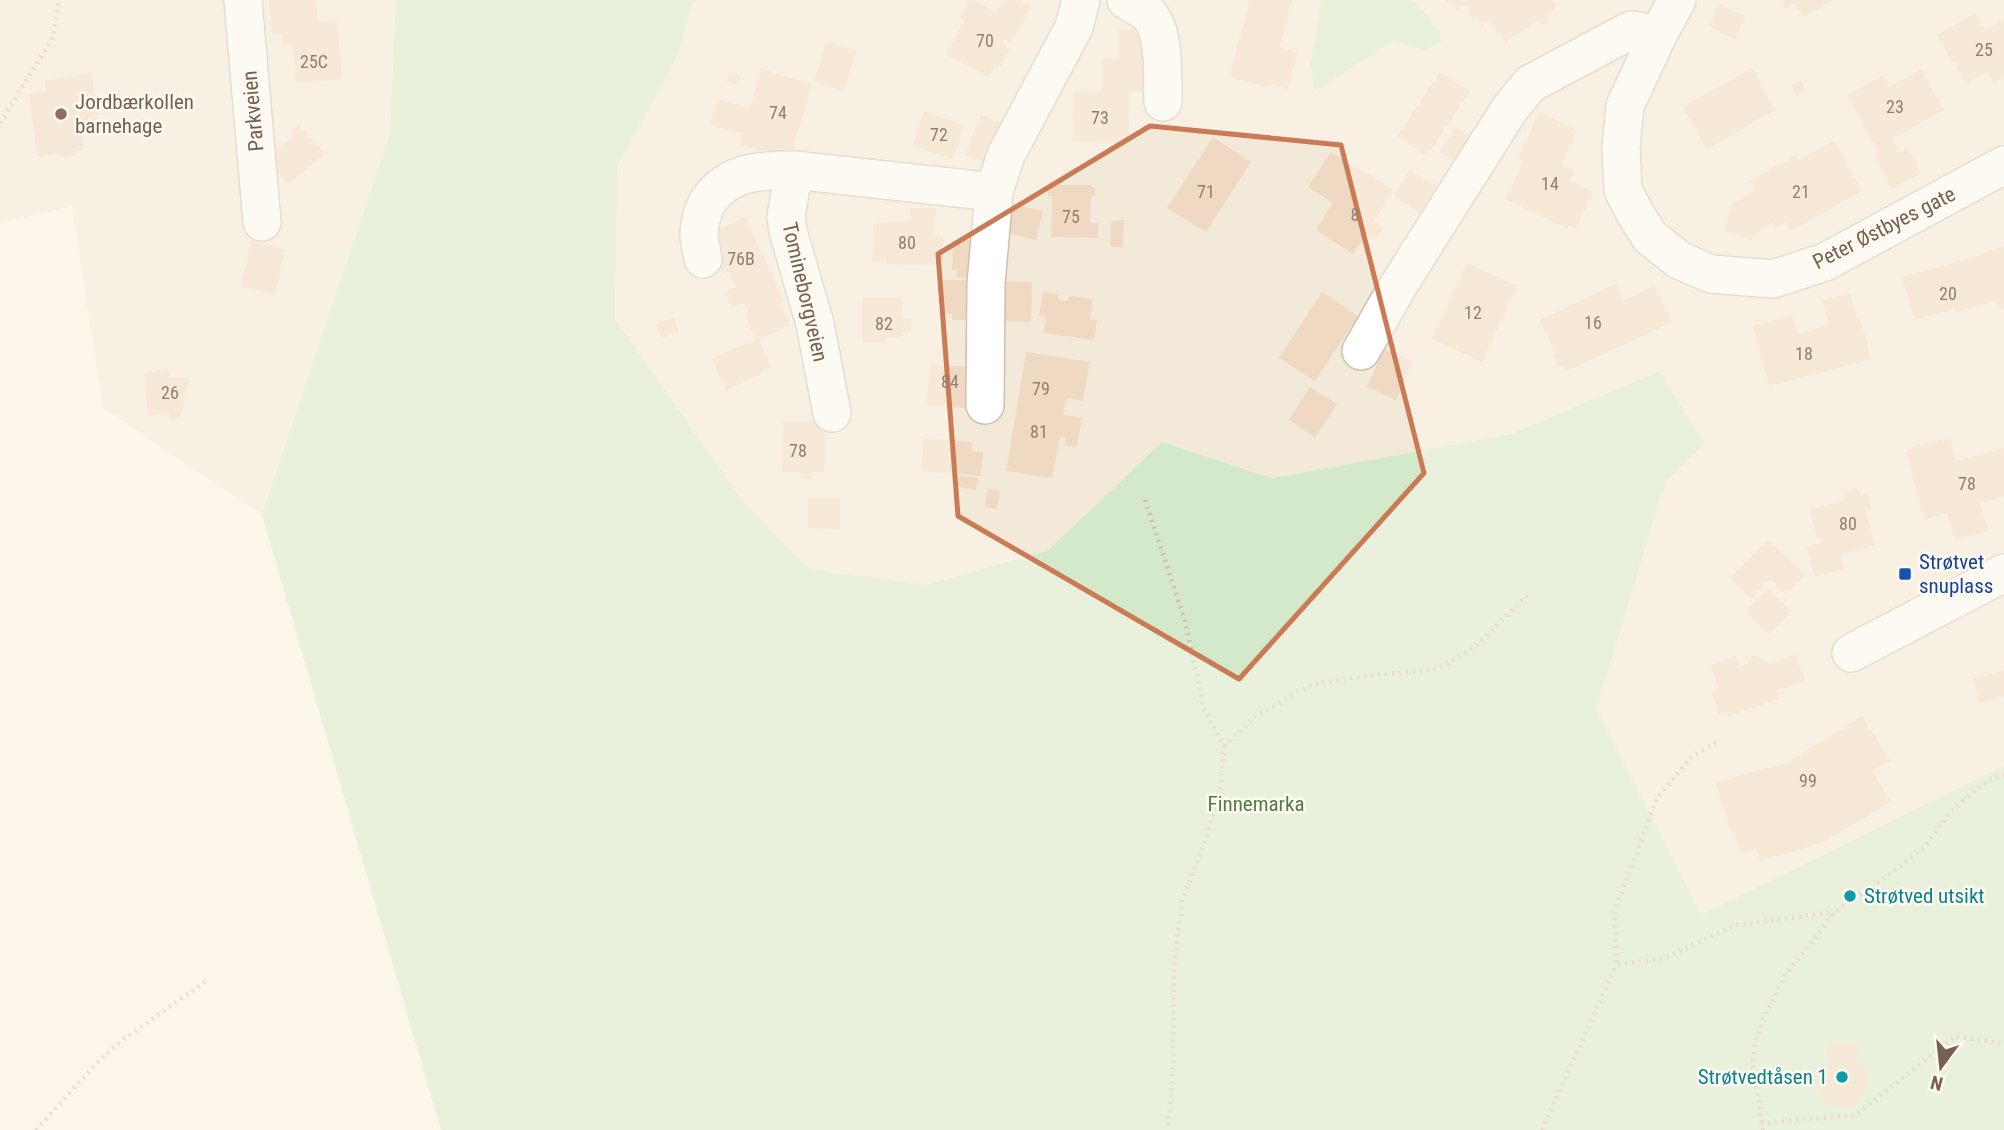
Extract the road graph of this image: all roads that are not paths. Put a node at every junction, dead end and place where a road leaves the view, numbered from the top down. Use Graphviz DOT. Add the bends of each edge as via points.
graph roads {
  1 [pos="243,0"];
  2 [pos="1081,0"];
  3 [pos="1126,0"];
  4 [pos="1677,0"];
  5 [pos="1657,37"];
  6 [pos="1163,102"];
  7 [pos="2004,165"];
  8 [pos="794,170"];
  9 [pos="994,192"];
  10 [pos="262,222"];
  11 [pos="703,259"];
  12 [pos="1361,351"];
  13 [pos="985,405"];
  14 [pos="832,414"];
  15 [pos="2004,573"];
  16 [pos="1851,653"];
  1 -- 10 [label="street, Parkveien"];
  2 -- 9 [label="street" via="1074,27 1006,155"];
  3 -- 6 [label="street" via="1155,24 1161,48"];
  4 -- 5 [label="street, Peter Østbyes gate"];
  5 -- 7 [label="street, Peter Østbyes gate" via="1625,106 1623,190 1650,237 1679,260 1711,274 1773,279 1825,261"];
  5 -- 12 [label="street" via="1631,30 1530,84 1509,110"];
  8 -- 9 [label="street"];
  8 -- 11 [label="street" via="746,173 715,192 701,224"];
  8 -- 14 [label="street, Tomineborgveien" via="788,231 815,324"];
  9 -- 13 [label="street" via="986,284"];
  15 -- 16 [label="street"];
}
